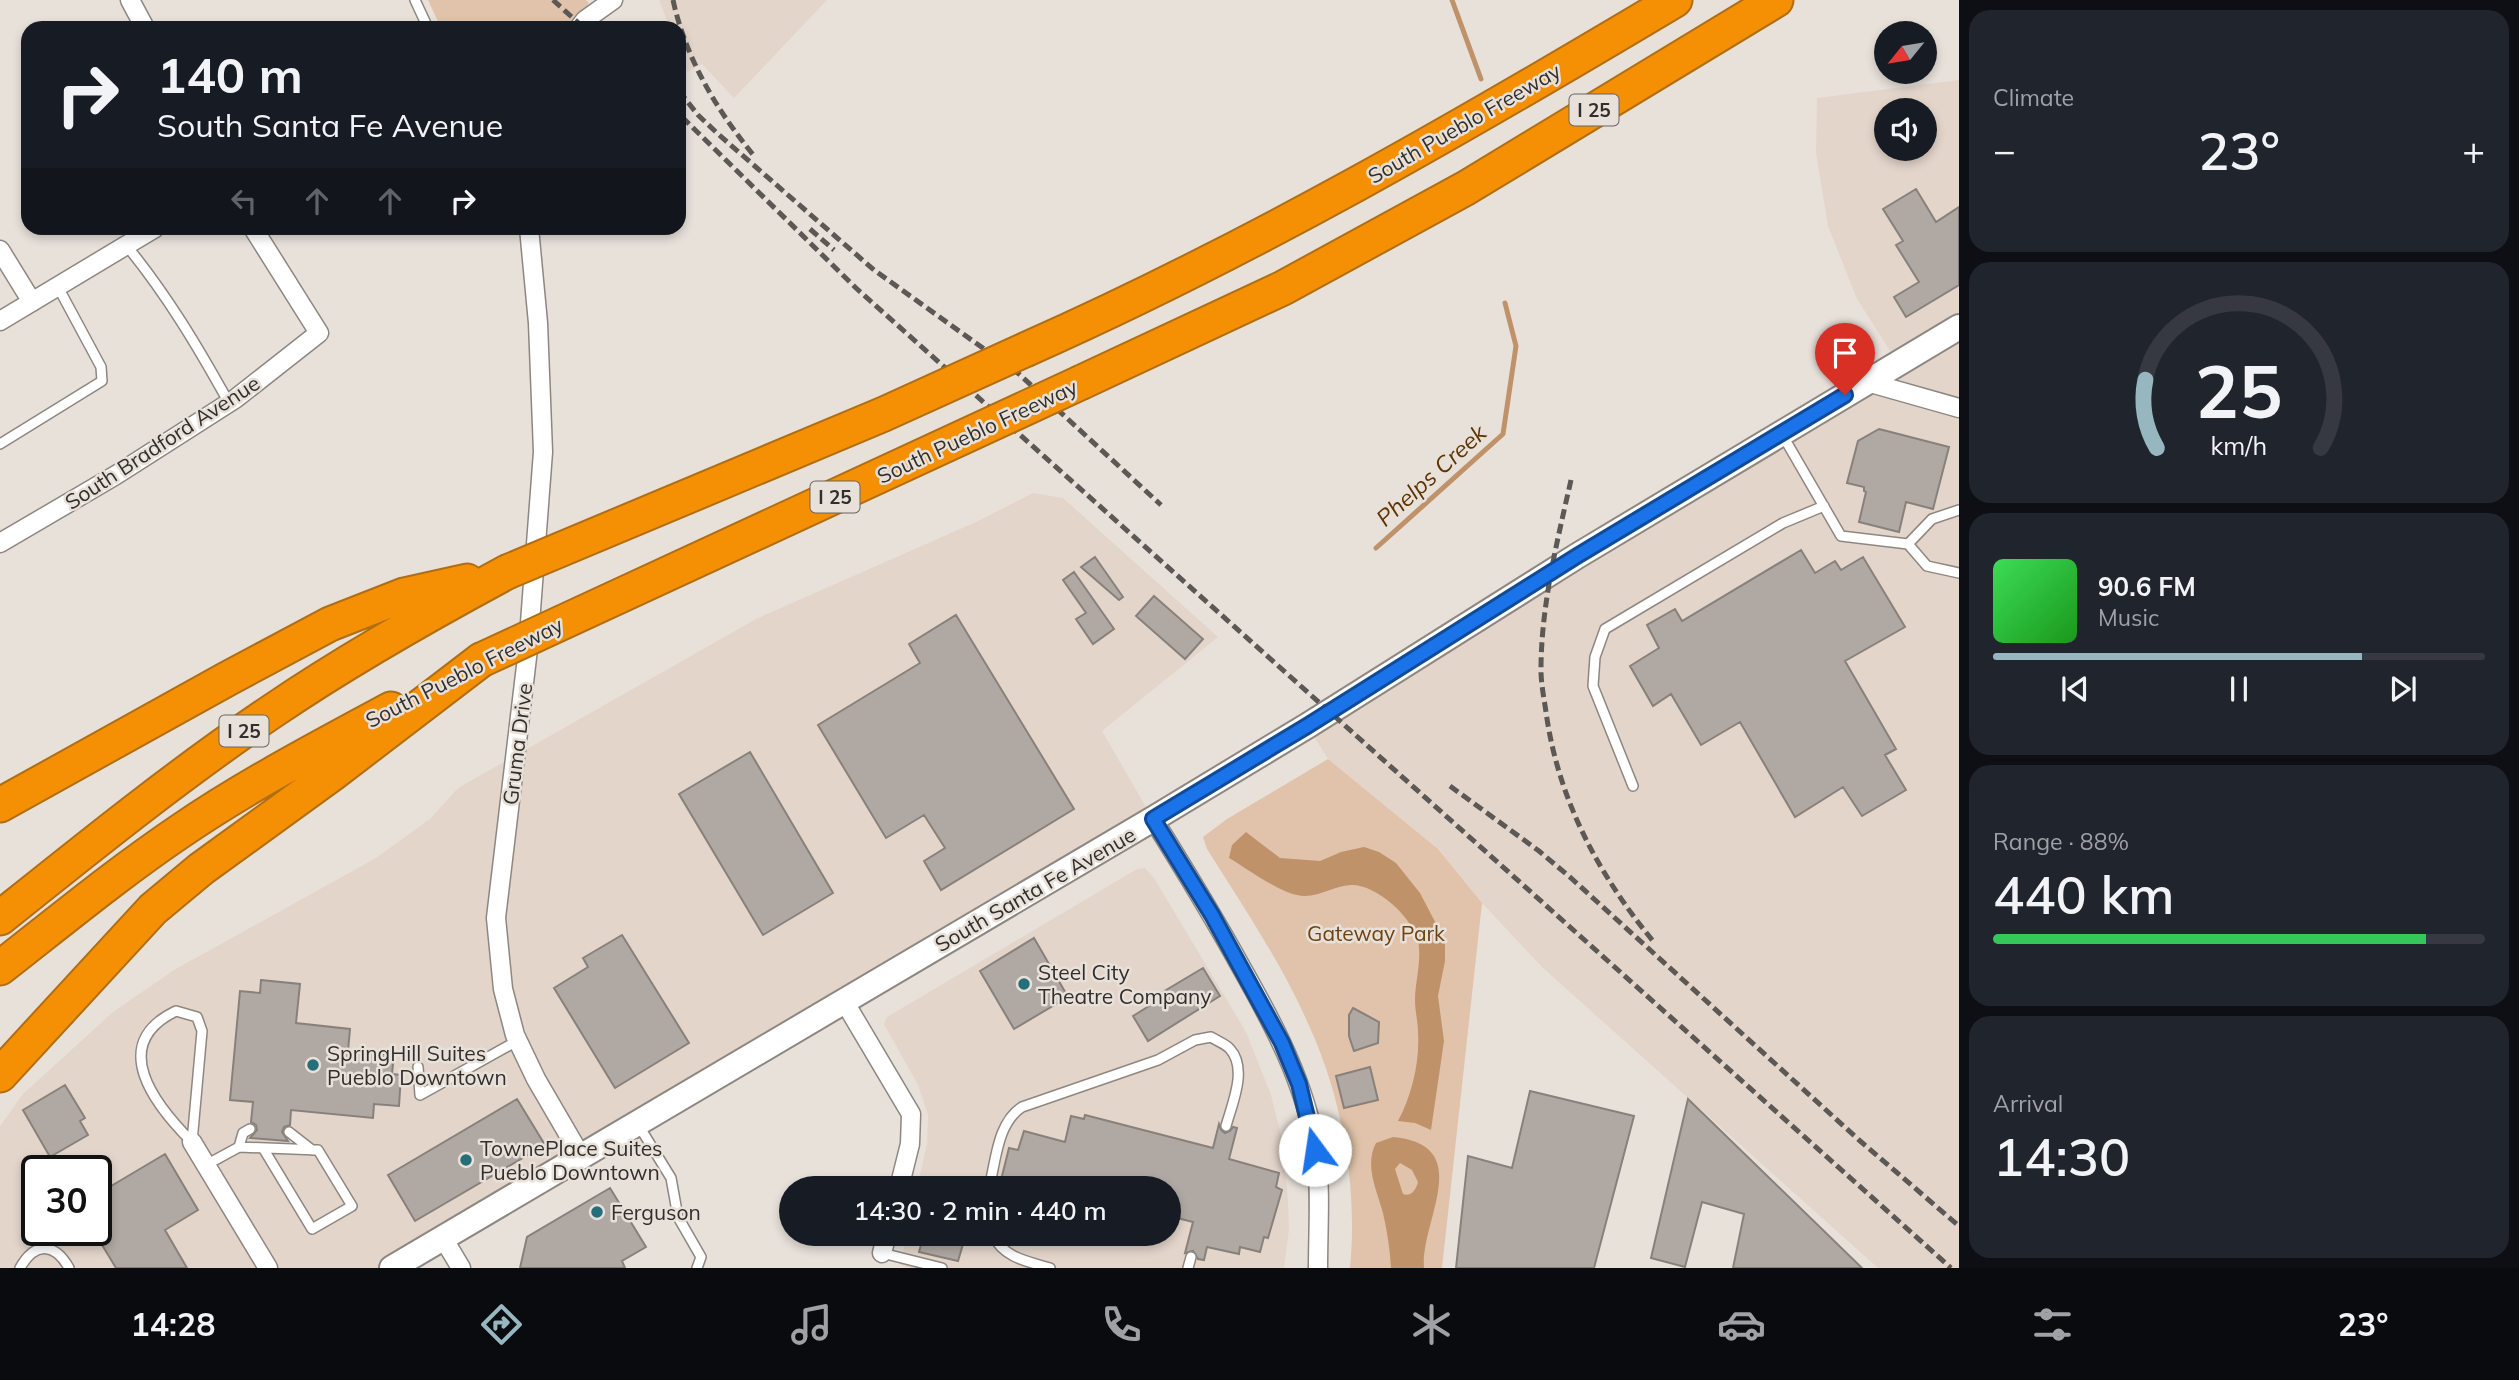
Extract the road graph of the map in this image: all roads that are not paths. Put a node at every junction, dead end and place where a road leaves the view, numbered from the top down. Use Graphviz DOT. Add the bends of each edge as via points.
graph roads {
  1 [pos="130,0"];
  2 [pos="415,0"];
  3 [pos="613,0"];
  4 [pos="1675,0"];
  5 [pos="1776,0"];
  6 [pos="141,21"];
  7 [pos="425,21"];
  8 [pos="584,21"];
  9 [pos="143,235"];
  10 [pos="257,235"];
  11 [pos="530,235"];
  12 [pos="126,245"];
  13 [pos="0,250"];
  14 [pos="58,287"];
  15 [pos="32,302"];
  16 [pos="0,321"];
  17 [pos="1959,327"];
  18 [pos="1867,383"];
  19 [pos="229,403"];
  20 [pos="1959,408"];
  21 [pos="1782,434"];
  22 [pos="0,444"];
  23 [pos="1824,506"];
  24 [pos="1959,510"];
  25 [pos="0,543"];
  26 [pos="1908,544"];
  27 [pos="507,572"];
  28 [pos="1959,573"];
  29 [pos="481,660"];
  30 [pos="1633,786"];
  31 [pos="0,805"];
  32 [pos="1153,819"];
  33 [pos="0,918"];
  34 [pos="0,968"];
  35 [pos="844,1001"];
  36 [pos="517,1041"];
  37 [pos="418,1067"];
  38 [pos="0,1075"];
  39 [pos="638,1124"];
  40 [pos="1226,1126"];
  41 [pos="250,1129"];
  42 [pos="289,1132"];
  43 [pos="192,1142"];
  44 [pos="239,1147"];
  45 [pos="263,1148"];
  46 [pos="312,1150"];
  47 [pos="582,1158"];
  48 [pos="206,1165"];
  49 [pos="902,1176"];
  50 [pos="992,1176"];
  51 [pos="443,1238"];
  52 [pos="884,1246"];
  53 [pos="1000,1246"];
  54 [pos="882,1253"];
  55 [pos="1191,1257"];
  56 [pos="20,1268"];
  57 [pos="69,1268"];
  58 [pos="268,1268"];
  59 [pos="392,1268"];
  60 [pos="461,1268"];
  61 [pos="697,1268"];
  62 [pos="942,1268"];
  63 [pos="1050,1268"];
  64 [pos="1188,1268"];
  65 [pos="1318,1268"];
  1 -- 6 [label="street"];
  2 -- 7 [label="lane"];
  3 -- 8 [label="street"];
  4 -- 27 [label="highway, South Pueblo Freeway / I 25, bridge" via="1496,107 1259,238 1124,306 884,414"];
  5 -- 29 [label="highway, South Pueblo Freeway / I 25, bridge" via="1466,188 1283,288"];
  9 -- 12 [label="street"];
  10 -- 19 [label="street, South Bradford Avenue" via="319,333"];
  11 -- 36 [label="street, Gruma Drive" via="543,452 528,649 496,918 502,989"];
  12 -- 14 [label="street"];
  12 -- 19 [label="lane" via="187,327"];
  13 -- 15 [label="street"];
  14 -- 15 [label="street"];
  14 -- 22 [label="lane" via="101,367 102,381"];
  15 -- 16 [label="street"];
  17 -- 18 [label="main road, South Santa Fe Avenue"];
  18 -- 20 [label="street"];
  18 -- 21 [label="main road, South Santa Fe Avenue"];
  19 -- 25 [label="street, South Bradford Avenue"];
  21 -- 23 [label="lane"];
  21 -- 32 [label="main road, South Santa Fe Avenue"];
  23 -- 26 [label="lane" via="1841,536"];
  23 -- 30 [label="lane" via="1783,523 1605,629 1595,657 1593,686"];
  24 -- 26 [label="lane" via="1932,519"];
  26 -- 28 [label="lane" via="1927,566"];
  27 -- 31 [label="highway" via="404,595 330,624"];
  27 -- 33 [label="highway, South Pueblo Freeway / I 25" via="402,629 274,709 160,791"];
  29 -- 34 [label="highway, South Pueblo Freeway / I 25" via="283,766 180,831"];
  29 -- 38 [label="highway" via="153,909"];
  32 -- 35 [label="main road, South Santa Fe Avenue"];
  32 -- 65 [label="street" via="1261,1002 1299,1084 1315,1150"];
  35 -- 39 [label="main road, South Santa Fe Avenue"];
  35 -- 49 [label="street" via="911,1114"];
  36 -- 37 [label="lane" via="420,1095"];
  36 -- 47 [label="street, Gruma Drive"];
  39 -- 47 [label="main road, South Santa Fe Avenue"];
  39 -- 61 [label="lane" via="671,1178 678,1217 701,1257"];
  40 -- 50 [label="lane" via="1238,1061 1230,1048 1211,1037 1195,1040 1157,1059 1012,1113"];
  41 -- 44 [label="lane" via="243,1133"];
  42 -- 46 [label="lane"];
  43 -- 43 [label="lane" via="202,1031 197,1017 176,1011 151,1030 140,1063 168,1118"];
  43 -- 48 [label="street"];
  44 -- 45 [label="lane"];
  44 -- 48 [label="lane"];
  45 -- 46 [label="lane"];
  45 -- 46 [label="lane" via="312,1229 352,1206 318,1150"];
  47 -- 51 [label="main road, South Santa Fe Avenue"];
  48 -- 58 [label="street"];
  51 -- 59 [label="main road, South Santa Fe Avenue"];
  51 -- 60 [label="street"];
  52 -- 54 [label="street"];
  53 -- 63 [label="lane" via="1012,1257"];
  54 -- 62 [label="lane"];
  55 -- 64 [label="lane"];
  56 -- 57 [label="lane" via="44,1248 62,1255"];
}
